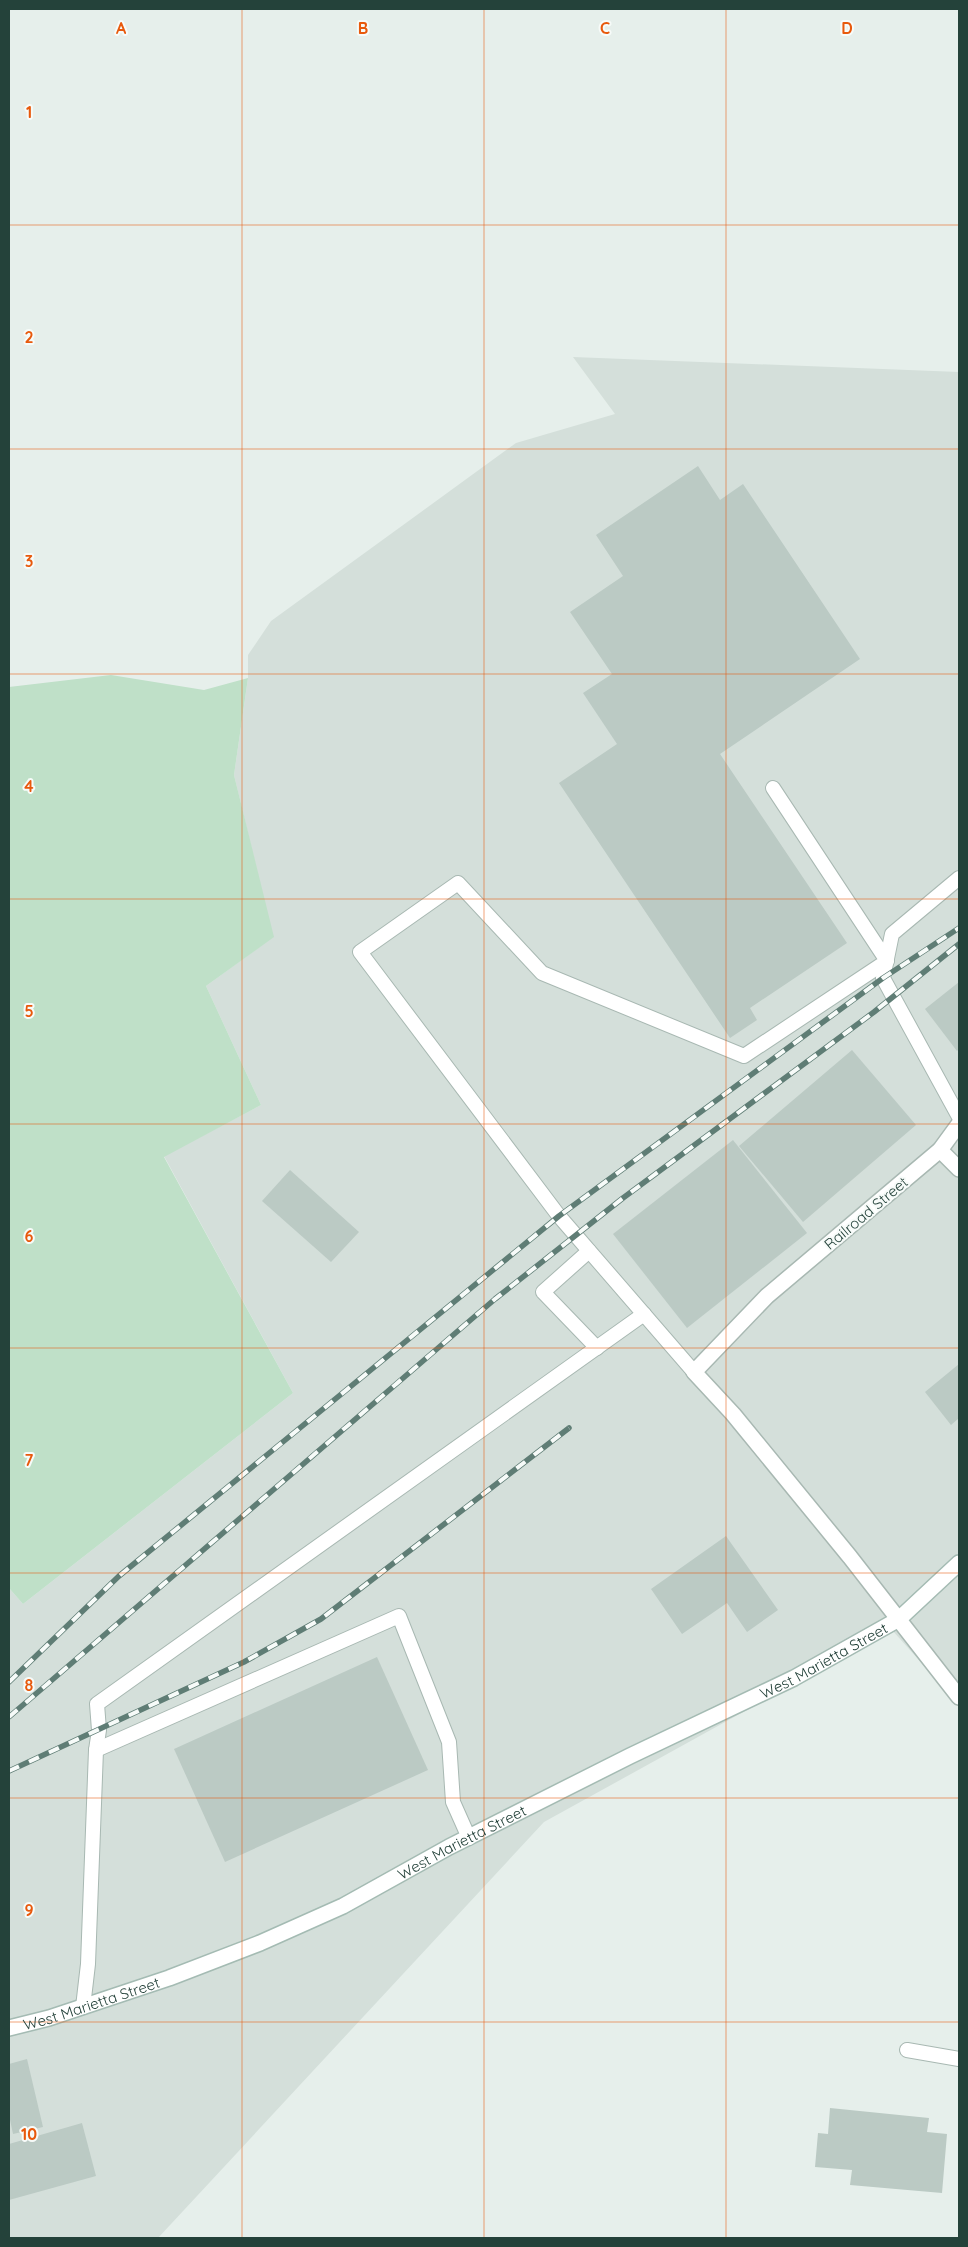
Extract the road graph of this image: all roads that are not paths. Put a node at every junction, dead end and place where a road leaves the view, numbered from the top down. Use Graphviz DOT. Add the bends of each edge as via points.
graph roads {
  1 [pos="773,788"];
  2 [pos="959,878"];
  3 [pos="887,961"];
  4 [pos="959,1116"];
  5 [pos="959,1124"];
  6 [pos="940,1150"];
  7 [pos="959,1169"];
  8 [pos="589,1251"];
  9 [pos="644,1314"];
  10 [pos="597,1348"];
  11 [pos="694,1372"];
  12 [pos="959,1563"];
  13 [pos="899,1619"];
  14 [pos="959,1697"];
  15 [pos="96,1750"];
  16 [pos="469,1838"];
  17 [pos="83,2007"];
  18 [pos="9,2028"];
  19 [pos="907,2050"];
  20 [pos="959,2059"];
  1 -- 3 [label="lane"];
  2 -- 3 [label="lane" via="892,934"];
  3 -- 4 [label="lane" via="882,978"];
  3 -- 8 [label="lane" via="744,1056 542,973 458,883 360,952 559,1216"];
  5 -- 6 [label="street, Railroad Street"];
  6 -- 7 [label="street"];
  6 -- 11 [label="street, Railroad Street" via="767,1296"];
  8 -- 9 [label="lane"];
  8 -- 10 [label="lane" via="543,1292"];
  9 -- 10 [label="lane"];
  9 -- 11 [label="lane"];
  10 -- 15 [label="lane" via="98,1704"];
  11 -- 13 [label="street, West Marietta Street" via="733,1414"];
  12 -- 13 [label="street, West Marietta Street"];
  13 -- 14 [label="street"];
  13 -- 16 [label="street, West Marietta Street" via="794,1678"];
  15 -- 16 [label="lane" via="399,1616 449,1742 453,1802"];
  15 -- 17 [label="lane" via="88,1964"];
  16 -- 17 [label="street, West Marietta Street" via="343,1906 260,1943"];
  17 -- 18 [label="street, West Marietta Street"];
  19 -- 20 [label="lane"];
}
